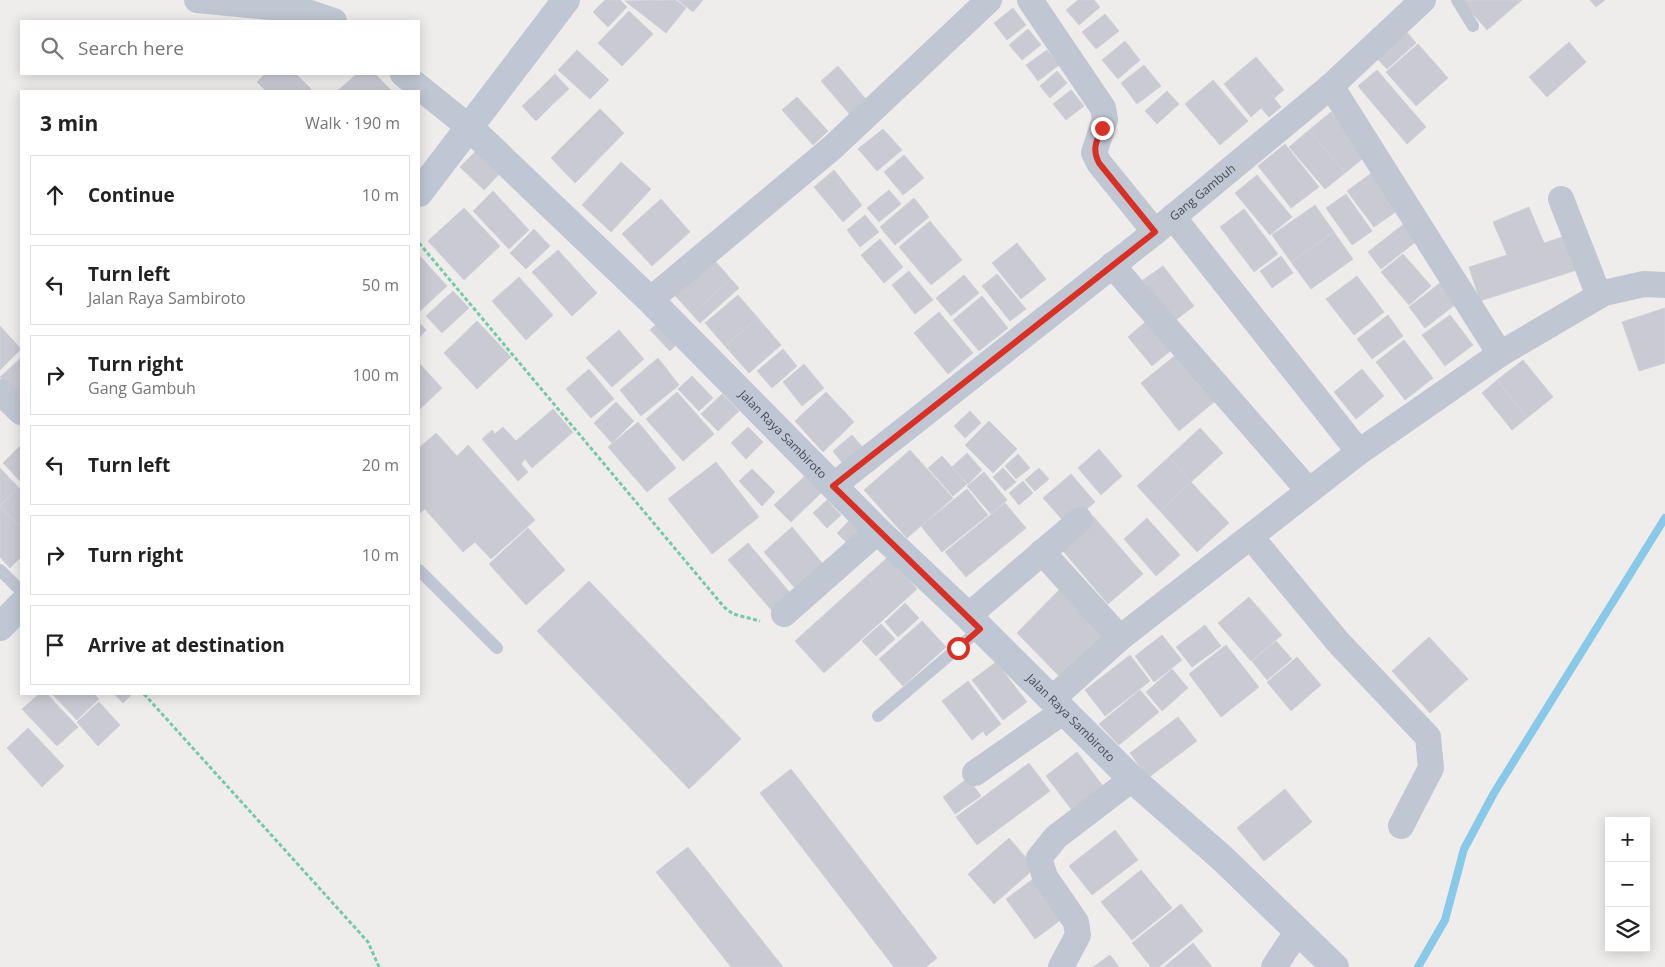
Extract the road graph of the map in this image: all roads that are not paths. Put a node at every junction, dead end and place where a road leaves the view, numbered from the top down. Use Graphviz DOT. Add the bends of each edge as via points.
graph roads {
  1 [pos="197,0"];
  2 [pos="566,0"];
  3 [pos="989,0"];
  4 [pos="1030,0"];
  5 [pos="1423,0"];
  6 [pos="1457,0"];
  7 [pos="331,20"];
  8 [pos="1473,26"];
  9 [pos="405,75"];
  10 [pos="1331,86"];
  11 [pos="470,128"];
  12 [pos="420,192"];
  13 [pos="1561,199"];
  14 [pos="1164,224"];
  15 [pos="1112,265"];
  16 [pos="1665,284"];
  17 [pos="1599,296"];
  18 [pos="650,300"];
  19 [pos="1500,354"];
  20 [pos="0,392"];
  21 [pos="20,411"];
  22 [pos="1359,452"];
  23 [pos="833,486"];
  24 [pos="1309,492"];
  25 [pos="1080,520"];
  26 [pos="878,531"];
  27 [pos="1251,537"];
  28 [pos="1042,552"];
  29 [pos="0,570"];
  30 [pos="420,571"];
  31 [pos="20,590"];
  32 [pos="20,606"];
  33 [pos="784,614"];
  34 [pos="974,622"];
  35 [pos="0,627"];
  36 [pos="1120,638"];
  37 [pos="497,648"];
  38 [pos="1058,705"];
  39 [pos="878,716"];
  40 [pos="974,773"];
  41 [pos="1132,779"];
  42 [pos="1401,826"];
  43 [pos="1297,932"];
  44 [pos="1062,967"];
  45 [pos="1274,967"];
  46 [pos="1336,967"];
  1 -- 7 [label="street" via="301,10"];
  2 -- 11 [label="street"];
  3 -- 18 [label="street" via="833,147"];
  4 -- 14 [label="street" via="1103,108 1105,119 1094,153 1099,163"];
  5 -- 10 [label="street, Gang Gambuh"];
  6 -- 8 [label="lane"];
  9 -- 11 [label="street"];
  10 -- 14 [label="street, Gang Gambuh"];
  10 -- 19 [label="street"];
  11 -- 12 [label="street"];
  11 -- 18 [label="street, Jalan Raya Sambiroto"];
  13 -- 17 [label="street"];
  14 -- 15 [label="street, Gang Gambuh"];
  14 -- 22 [label="street"];
  15 -- 23 [label="street, Gang Gambuh"];
  15 -- 24 [label="street"];
  16 -- 17 [label="street" via="1644,284"];
  17 -- 19 [label="street"];
  18 -- 23 [label="street, Jalan Raya Sambiroto"];
  19 -- 22 [label="street"];
  20 -- 21 [label="street"];
  22 -- 24 [label="street"];
  23 -- 26 [label="street, Jalan Raya Sambiroto"];
  24 -- 27 [label="street"];
  25 -- 28 [label="street"];
  26 -- 33 [label="street"];
  26 -- 34 [label="street, Jalan Raya Sambiroto"];
  27 -- 36 [label="street"];
  27 -- 42 [label="street" via="1338,642 1428,737 1431,768"];
  28 -- 34 [label="street"];
  28 -- 36 [label="street"];
  29 -- 31 [label="lane"];
  30 -- 37 [label="lane"];
  32 -- 35 [label="street"];
  34 -- 38 [label="street, Jalan Raya Sambiroto"];
  34 -- 39 [label="lane"];
  36 -- 38 [label="street"];
  38 -- 40 [label="street"];
  38 -- 41 [label="street, Jalan Raya Sambiroto"];
  41 -- 43 [label="street, Jalan Raya Sambiroto" via="1222,858"];
  41 -- 44 [label="street" via="1056,837 1038,858 1045,877 1076,922 1078,934"];
  43 -- 45 [label="street"];
  43 -- 46 [label="street, Jalan Raya Sambiroto"];
}
